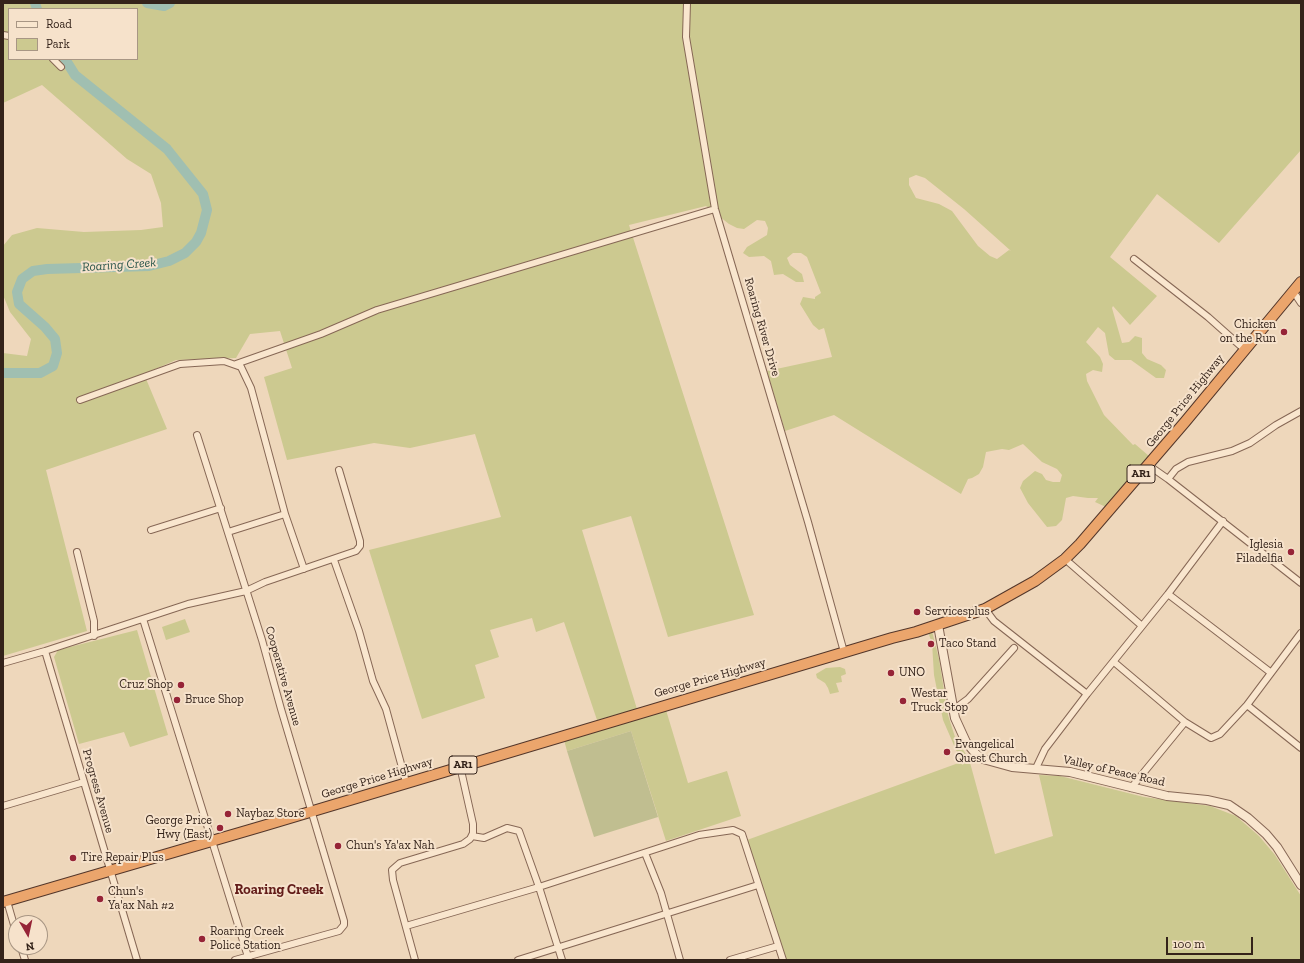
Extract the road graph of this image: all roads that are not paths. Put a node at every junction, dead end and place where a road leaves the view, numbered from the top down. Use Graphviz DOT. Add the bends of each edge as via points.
graph roads {
  1 [pos="687,3"];
  2 [pos="54,60"];
  3 [pos="61,67"];
  4 [pos="715,210"];
  5 [pos="1134,259"];
  6 [pos="1301,282"];
  7 [pos="1293,291"];
  8 [pos="1301,303"];
  9 [pos="1244,349"];
  10 [pos="236,364"];
  11 [pos="80,400"];
  12 [pos="1301,411"];
  13 [pos="197,435"];
  14 [pos="1148,465"];
  15 [pos="339,470"];
  16 [pos="1168,479"];
  17 [pos="221,508"];
  18 [pos="285,514"];
  19 [pos="1223,521"];
  20 [pos="151,530"];
  21 [pos="228,532"];
  22 [pos="77,552"];
  23 [pos="1065,559"];
  24 [pos="334,560"];
  25 [pos="304,569"];
  26 [pos="1301,583"];
  27 [pos="246,591"];
  28 [pos="1168,594"];
  29 [pos="984,609"];
  30 [pos="143,620"];
  31 [pos="938,625"];
  32 [pos="1142,626"];
  33 [pos="1301,633"];
  34 [pos="94,636"];
  35 [pos="1014,648"];
  36 [pos="45,651"];
  37 [pos="844,652"];
  38 [pos="1114,662"];
  39 [pos="3,663"];
  40 [pos="1270,672"];
  41 [pos="1087,694"];
  42 [pos="1247,705"];
  43 [pos="953,710"];
  44 [pos="1185,722"];
  45 [pos="1301,748"];
  46 [pos="460,766"];
  47 [pos="1036,768"];
  48 [pos="84,782"];
  49 [pos="406,782"];
  50 [pos="1131,788"];
  51 [pos="3,806"];
  52 [pos="311,811"];
  53 [pos="472,836"];
  54 [pos="212,841"];
  55 [pos="645,853"];
  56 [pos="110,871"];
  57 [pos="1301,884"];
  58 [pos="758,885"];
  59 [pos="539,887"];
  60 [pos="5,902"];
  61 [pos="667,913"];
  62 [pos="10,915"];
  63 [pos="406,926"];
  64 [pos="778,946"];
  65 [pos="558,948"];
  66 [pos="249,958"];
  67 [pos="137,960"];
  68 [pos="235,960"];
  69 [pos="415,960"];
  70 [pos="518,960"];
  71 [pos="562,960"];
  72 [pos="680,960"];
  73 [pos="730,960"];
  74 [pos="783,960"];
  1 -- 4 [label="street, Roaring River Drive" via="686,37"];
  2 -- 3 [label="street"];
  4 -- 10 [label="street" via="376,310 322,334"];
  4 -- 37 [label="street, Roaring River Drive"];
  5 -- 9 [label="street"];
  6 -- 7 [label="highway, George Price Highway / AR1"];
  7 -- 8 [label="street"];
  7 -- 9 [label="highway, George Price Highway / AR1"];
  9 -- 14 [label="highway, George Price Highway / AR1"];
  10 -- 11 [label="street" via="180,364"];
  10 -- 18 [label="street" via="245,373 251,388"];
  12 -- 16 [label="street" via="1250,443 1232,451 1188,462 1176,469"];
  13 -- 17 [label="street, Cooperative Avenue"];
  14 -- 16 [label="street"];
  14 -- 23 [label="highway, George Price Highway / AR1" via="1094,530"];
  15 -- 24 [label="street" via="360,546 356,551"];
  16 -- 19 [label="street"];
  17 -- 20 [label="street"];
  17 -- 21 [label="street, Cooperative Avenue"];
  18 -- 21 [label="street"];
  18 -- 25 [label="street"];
  19 -- 26 [label="street"];
  19 -- 28 [label="street"];
  21 -- 27 [label="street, Cooperative Avenue"];
  22 -- 34 [label="street" via="94,621"];
  23 -- 29 [label="highway, George Price Highway / AR1" via="1018,592"];
  23 -- 32 [label="street"];
  24 -- 25 [label="street"];
  24 -- 49 [label="street" via="359,631 373,681 386,709"];
  25 -- 27 [label="street"];
  27 -- 30 [label="street" via="188,604"];
  27 -- 52 [label="street, Cooperative Avenue"];
  28 -- 32 [label="street"];
  28 -- 40 [label="street"];
  29 -- 31 [label="highway, George Price Highway / AR1"];
  29 -- 41 [label="street" via="994,621"];
  30 -- 34 [label="street"];
  30 -- 54 [label="street"];
  31 -- 37 [label="highway, George Price Highway / AR1"];
  31 -- 43 [label="street, Valley of Peace Road"];
  32 -- 38 [label="street"];
  33 -- 40 [label="street"];
  34 -- 36 [label="street"];
  35 -- 43 [label="street" via="968,699"];
  36 -- 39 [label="street"];
  36 -- 48 [label="street, Progress Avenue"];
  37 -- 46 [label="highway, George Price Highway / AR1"];
  38 -- 41 [label="street"];
  38 -- 44 [label="street"];
  40 -- 42 [label="street"];
  41 -- 47 [label="street" via="1045,749"];
  42 -- 44 [label="street" via="1220,734 1211,738"];
  42 -- 45 [label="street"];
  43 -- 47 [label="street, Valley of Peace Road" via="966,742 983,759 1000,765"];
  44 -- 50 [label="street"];
  46 -- 49 [label="highway, George Price Highway / AR1"];
  46 -- 53 [label="street" via="473,824"];
  47 -- 50 [label="street, Valley of Peace Road" via="1070,772"];
  48 -- 51 [label="street"];
  48 -- 56 [label="street, Progress Avenue"];
  49 -- 52 [label="highway, George Price Highway / AR1"];
  50 -- 57 [label="street, Valley of Peace Road" via="1167,796 1219,802 1237,809 1278,847"];
  52 -- 54 [label="highway, George Price Highway / AR1"];
  52 -- 66 [label="street, Cooperative Avenue" via="344,925 339,931"];
  53 -- 59 [label="street" via="484,838 507,828 519,831"];
  53 -- 63 [label="street" via="463,844 405,861 392,870"];
  54 -- 56 [label="highway, George Price Highway / AR1"];
  54 -- 66 [label="street"];
  55 -- 58 [label="street" via="699,835 733,830 742,834"];
  55 -- 59 [label="street"];
  55 -- 61 [label="street"];
  56 -- 60 [label="highway, George Price Highway / AR1"];
  56 -- 67 [label="street, Progress Avenue"];
  58 -- 61 [label="street"];
  58 -- 64 [label="street"];
  59 -- 63 [label="street"];
  59 -- 65 [label="street"];
  60 -- 62 [label="street"];
  61 -- 65 [label="street"];
  61 -- 72 [label="street"];
  63 -- 69 [label="street"];
  64 -- 73 [label="street"];
  64 -- 74 [label="street"];
  65 -- 70 [label="street"];
  65 -- 71 [label="street"];
  66 -- 68 [label="street"];
}
